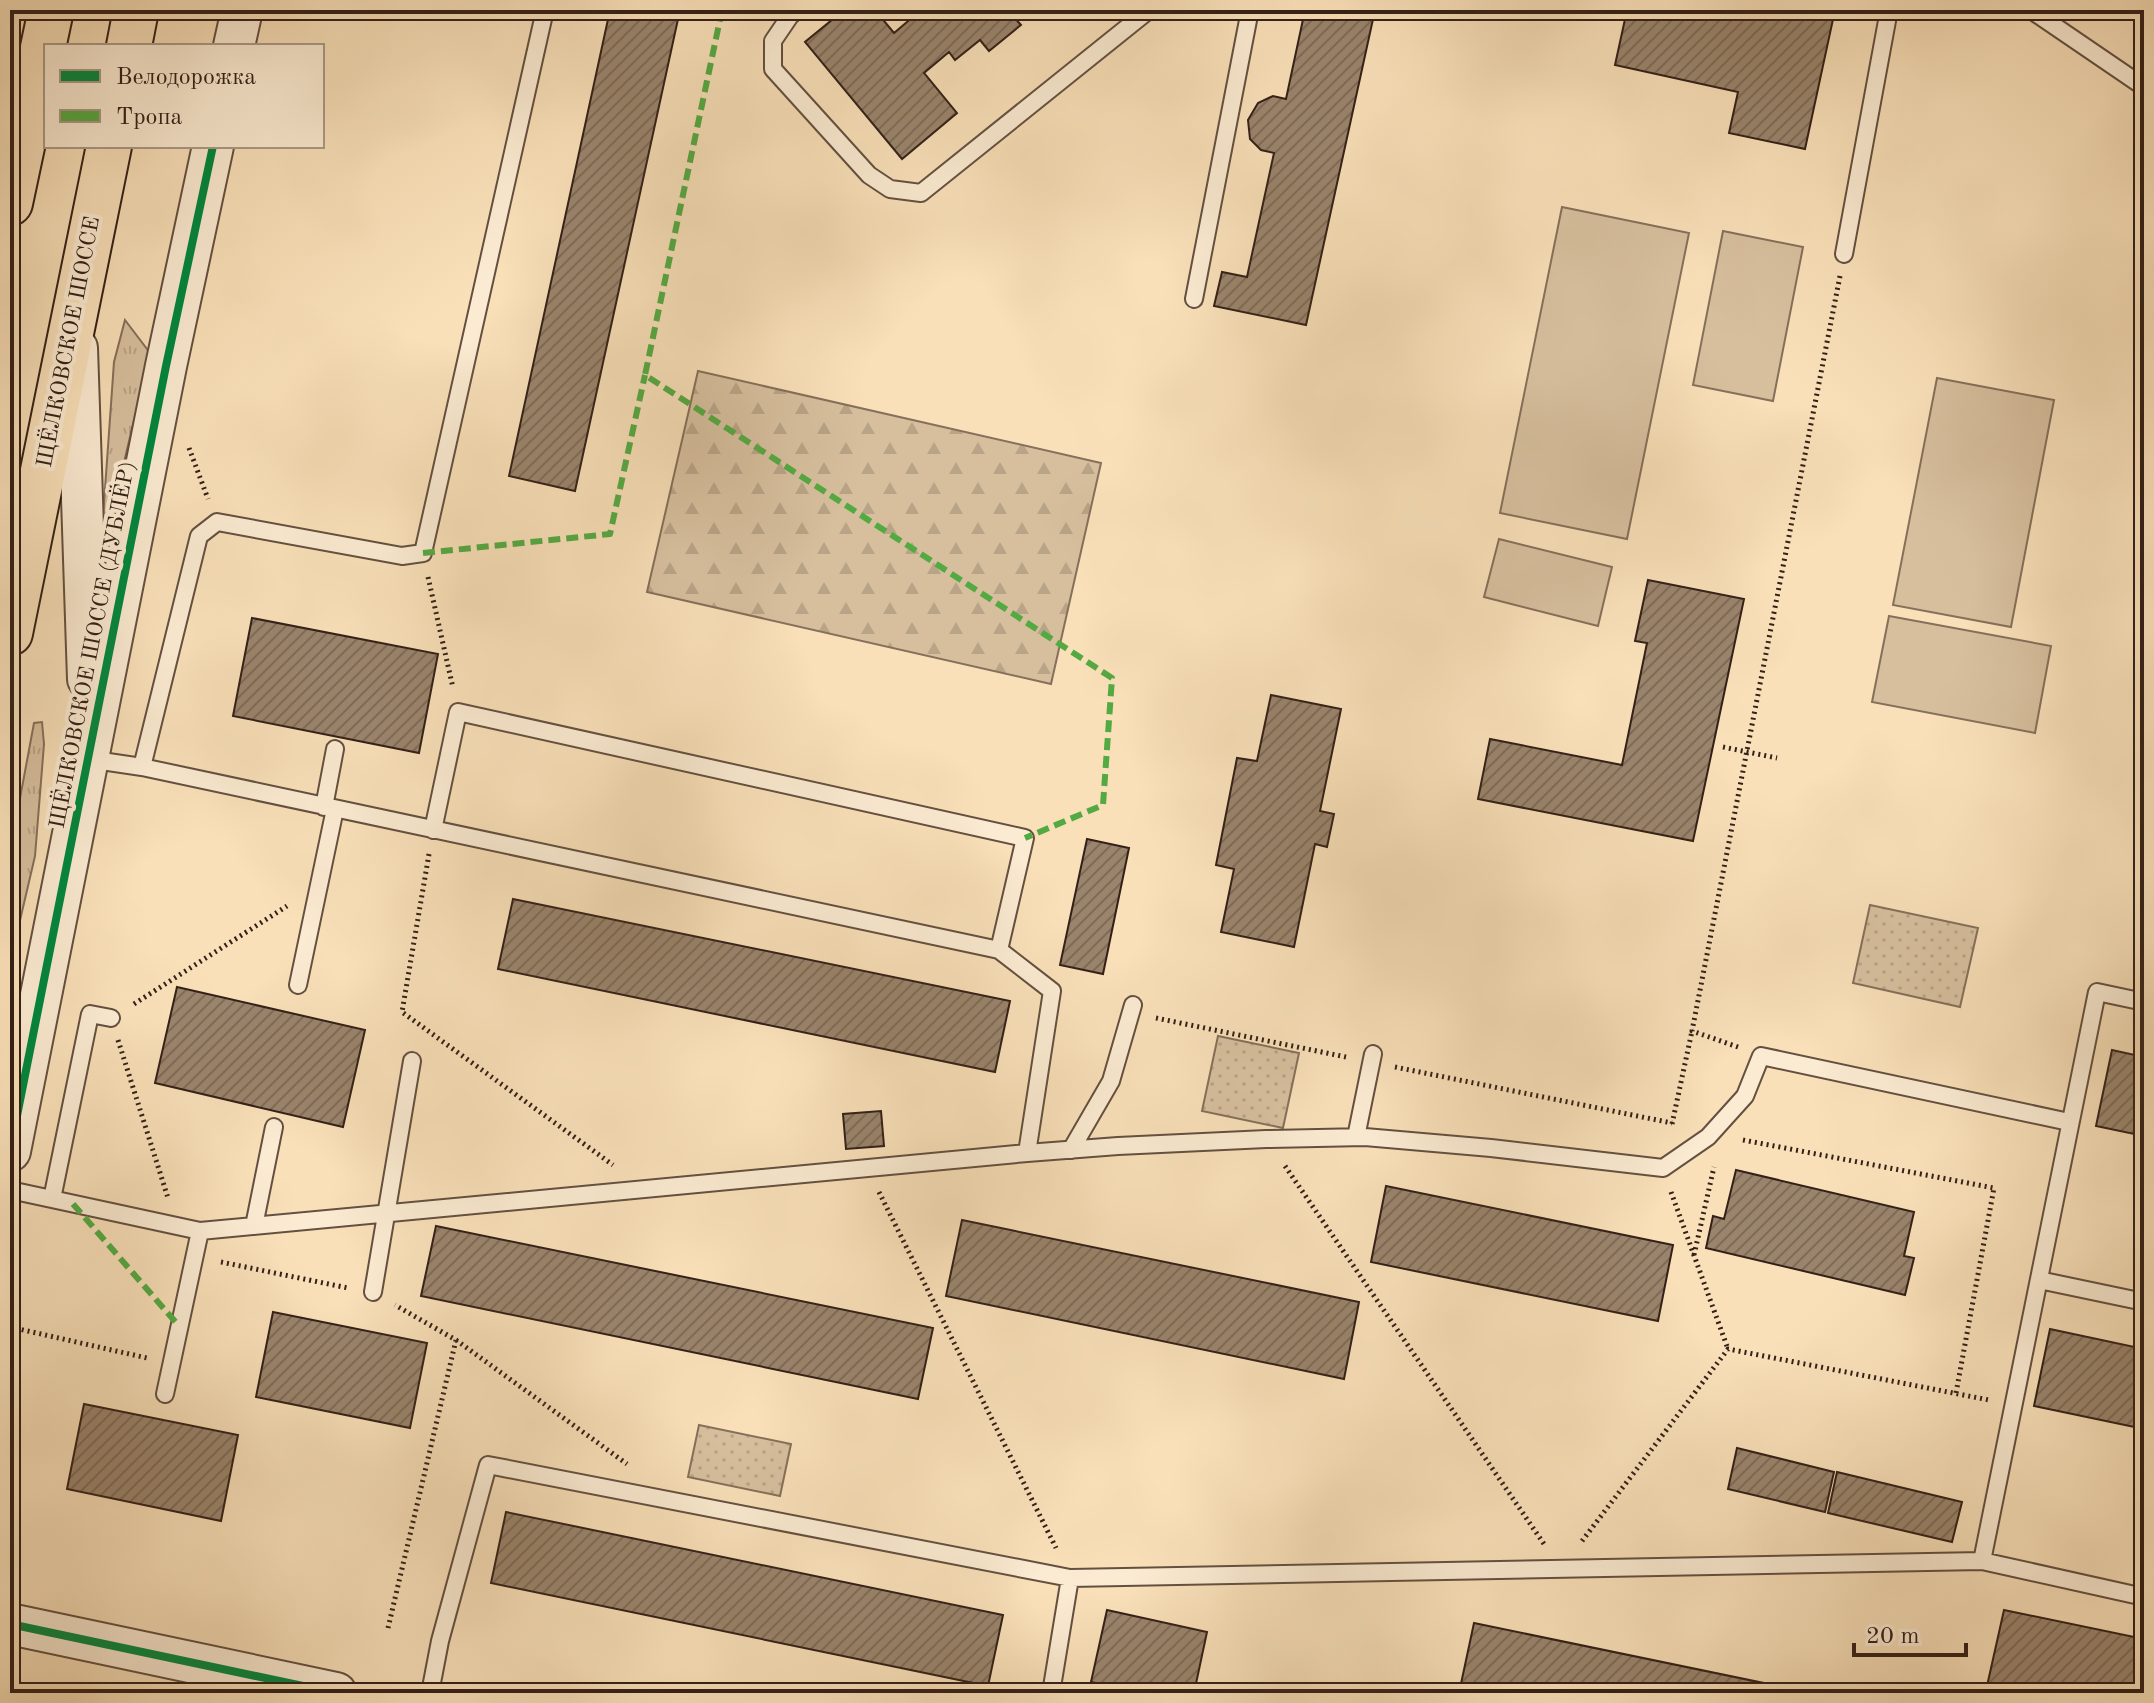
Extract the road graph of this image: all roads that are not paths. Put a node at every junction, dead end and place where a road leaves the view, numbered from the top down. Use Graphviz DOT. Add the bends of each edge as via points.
graph roads {
  1 [pos="51,10"];
  2 [pos="136,10"];
  3 [pos="242,10"];
  4 [pos="545,10"];
  5 [pos="797,10"];
  6 [pos="1149,10"];
  7 [pos="1250,10"];
  8 [pos="1889,10"];
  9 [pos="2031,10"];
  10 [pos="129,44"];
  11 [pos="234,44"];
  12 [pos="2144,87"];
  13 [pos="109,148"];
  14 [pos="213,148"];
  15 [pos="10,203"];
  16 [pos="1844,254"];
  17 [pos="1194,299"];
  18 [pos="76,307"];
  19 [pos="10,633"];
  20 [pos="335,749"];
  21 [pos="90,753"];
  22 [pos="142,767"];
  23 [pos="329,808"];
  24 [pos="433,830"];
  25 [pos="999,950"];
  26 [pos="298,985"];
  27 [pos="2144,1002"];
  28 [pos="1133,1005"];
  29 [pos="111,1018"];
  30 [pos="1372,1058"];
  31 [pos="412,1061"];
  32 [pos="2069,1122"];
  33 [pos="274,1127"];
  34 [pos="1356,1137"];
  35 [pos="1071,1150"];
  36 [pos="10,1151"];
  37 [pos="1027,1153"];
  38 [pos="10,1190"];
  39 [pos="52,1199"];
  40 [pos="386,1214"];
  41 [pos="254,1226"];
  42 [pos="200,1231"];
  43 [pos="2039,1280"];
  44 [pos="373,1292"];
  45 [pos="2144,1302"];
  46 [pos="165,1394"];
  47 [pos="1982,1561"];
  48 [pos="1070,1578"];
  49 [pos="2144,1597"];
  50 [pos="10,1624"];
  51 [pos="336,1693"];
  52 [pos="430,1693"];
  53 [pos="1051,1693"];
  1 -- 15 [label="main road"];
  2 -- 10 [label="main road"];
  3 -- 11 [label="street"];
  4 -- 22 [label="lane" via="423,553 402,556 217,522 199,536"];
  5 -- 6 [label="lane" via="773,41 773,69 869,175 890,189 921,193"];
  7 -- 17 [label="lane"];
  8 -- 16 [label="lane"];
  9 -- 12 [label="lane"];
  13 -- 18 [label="main road, ЩЁЛКОВСКОЕ ШОССЕ"];
  14 -- 21 [label="street, ЩЁЛКОВСКОЕ ШОССЕ (ДУБЛЁР)"];
  18 -- 19 [label="main road, ЩЁЛКОВСКОЕ ШОССЕ"];
  18 -- 21 [label="street"];
  20 -- 23 [label="lane"];
  21 -- 22 [label="lane"];
  21 -- 36 [label="street, ЩЁЛКОВСКОЕ ШОССЕ (ДУБЛЁР)"];
  22 -- 23 [label="lane"];
  23 -- 24 [label="lane"];
  23 -- 26 [label="lane"];
  24 -- 25 [label="lane"];
  24 -- 25 [label="lane" via="458,712 1025,838"];
  25 -- 37 [label="lane" via="1052,991"];
  27 -- 32 [label="lane" via="2097,992"];
  28 -- 35 [label="lane" via="1111,1081"];
  29 -- 39 [label="lane" via="90,1014"];
  30 -- 34 [label="lane"];
  31 -- 40 [label="lane"];
  32 -- 34 [label="lane" via="1761,1056 1745,1096 1708,1137 1663,1168"];
  32 -- 43 [label="lane"];
  33 -- 41 [label="lane"];
  34 -- 35 [label="lane"];
  35 -- 37 [label="lane"];
  37 -- 40 [label="lane"];
  38 -- 39 [label="lane"];
  39 -- 42 [label="lane"];
  40 -- 41 [label="lane"];
  40 -- 44 [label="lane"];
  41 -- 42 [label="lane"];
  42 -- 46 [label="lane"];
  43 -- 45 [label="lane"];
  43 -- 47 [label="lane"];
  47 -- 48 [label="lane"];
  47 -- 49 [label="lane"];
  48 -- 52 [label="lane" via="488,1465"];
  48 -- 53 [label="lane"];
  50 -- 51 [label="street"];
}
